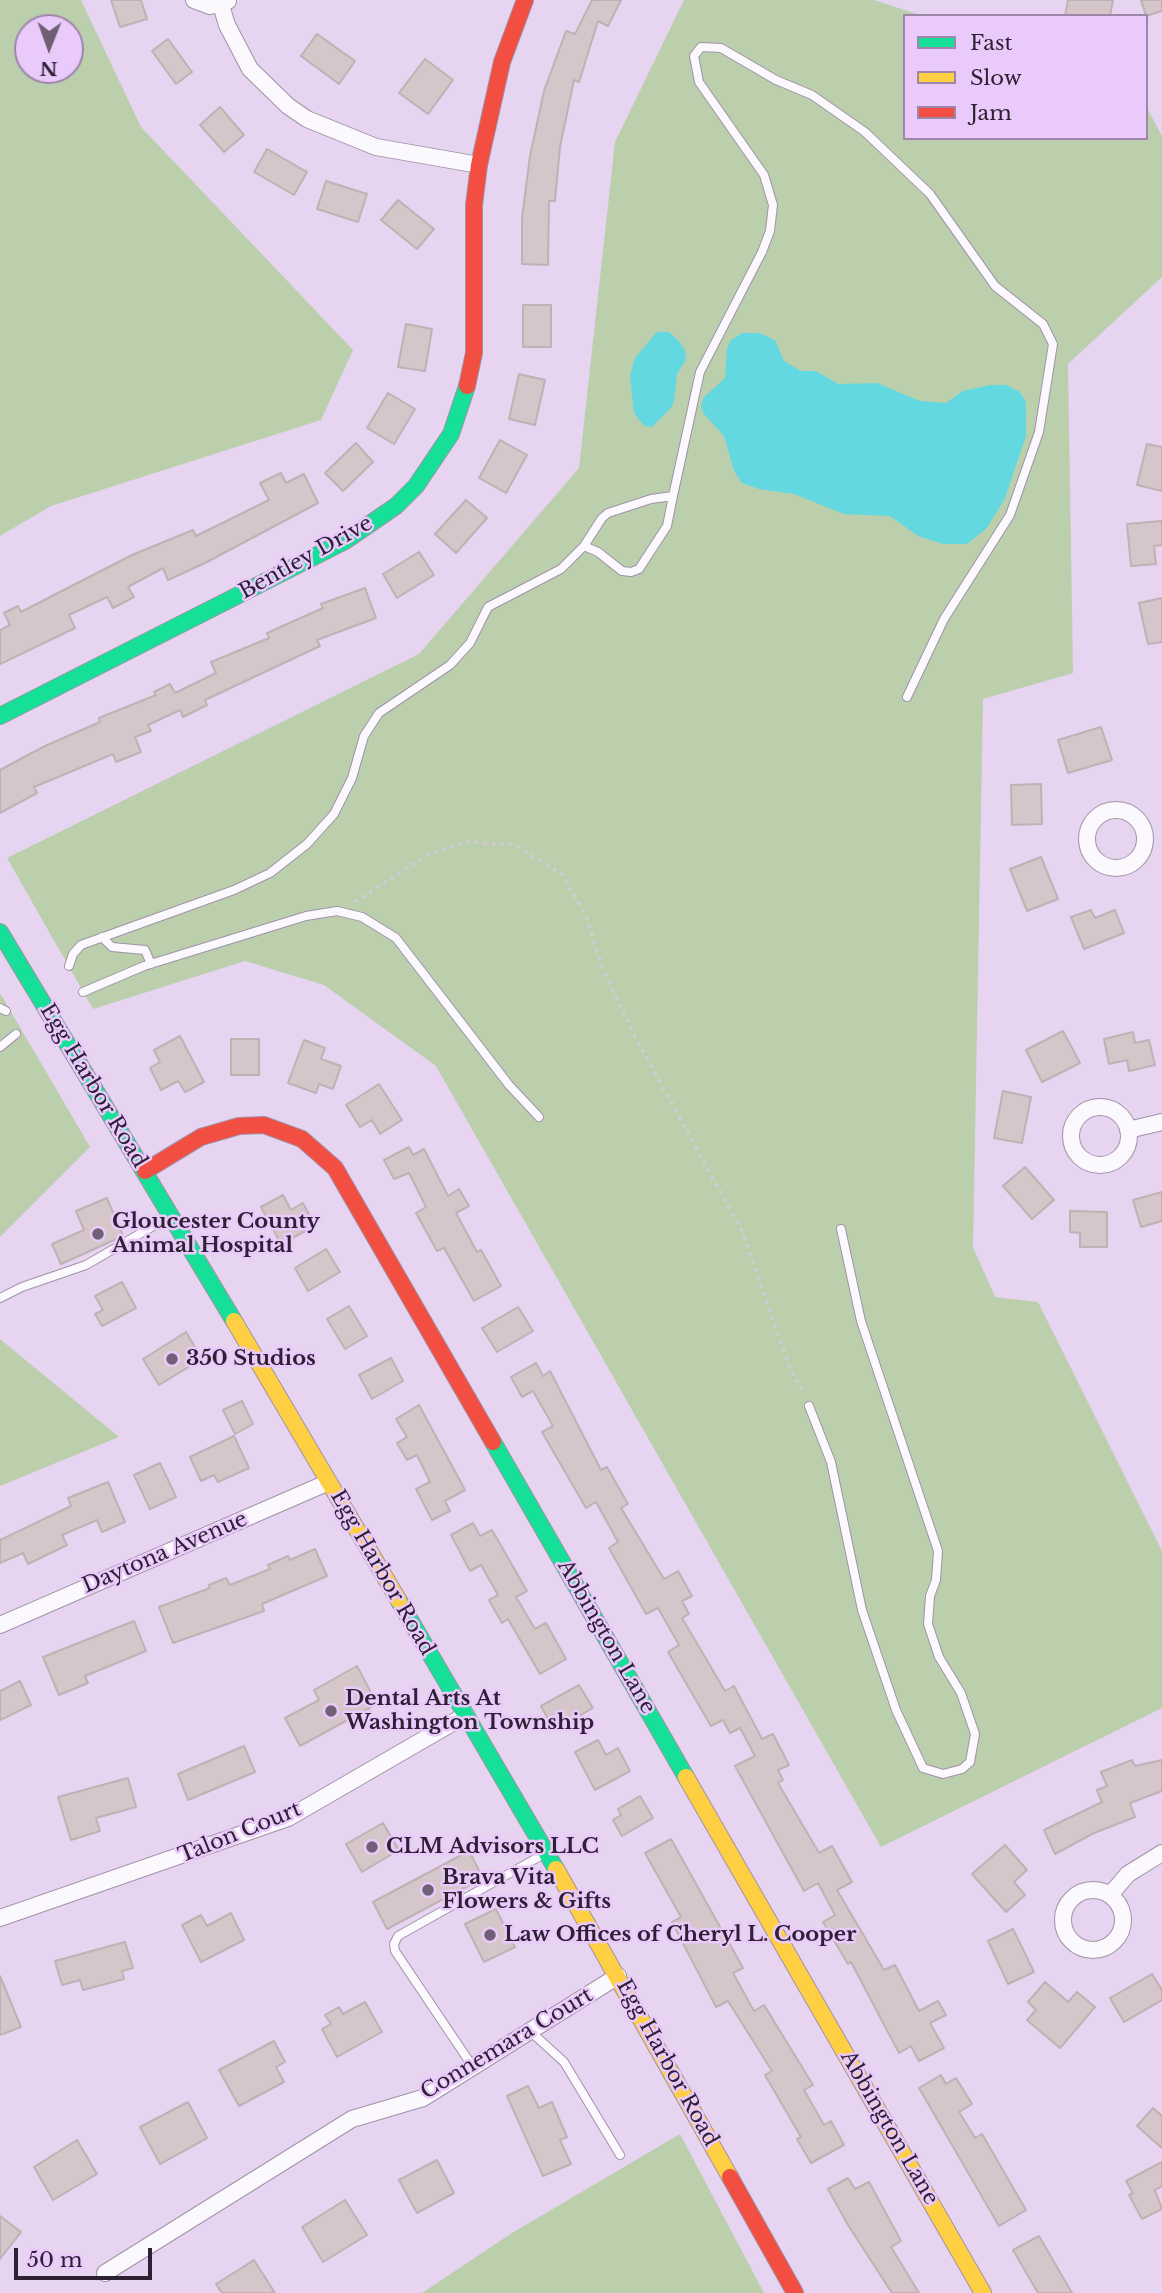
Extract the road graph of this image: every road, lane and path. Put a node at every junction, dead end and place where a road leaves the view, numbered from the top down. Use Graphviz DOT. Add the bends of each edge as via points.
graph roads {
  1 [pos="194,0"];
  2 [pos="524,0"];
  3 [pos="226,2"];
  4 [pos="479,165"];
  5 [pos="673,496"];
  6 [pos="584,546"];
  7 [pos="907,697"];
  8 [pos="0,716"];
  9 [pos="1162,829"];
  10 [pos="1145,833"];
  11 [pos="337,911"];
  12 [pos="0,932"];
  13 [pos="102,937"];
  14 [pos="151,964"];
  15 [pos="69,966"];
  16 [pos="83,992"];
  17 [pos="16,1034"];
  18 [pos="0,1047"];
  19 [pos="538,1117"];
  20 [pos="1162,1122"];
  21 [pos="1128,1130"];
  22 [pos="145,1171"];
  23 [pos="171,1216"];
  24 [pos="841,1229"];
  25 [pos="0,1298"];
  26 [pos="809,1406"];
  27 [pos="329,1482"];
  28 [pos="0,1625"];
  29 [pos="466,1715"];
  30 [pos="547,1853"];
  31 [pos="1162,1853"];
  32 [pos="1110,1895"];
  33 [pos="0,1918"];
  34 [pos="618,1976"];
  35 [pos="530,2031"];
  36 [pos="473,2067"];
  37 [pos="620,2155"];
  38 [pos="105,2273"];
  39 [pos="795,2293"];
  40 [pos="983,2293"];
  1 -- 3 [label="street" via="211,6"];
  2 -- 4 [label="street, Bentley Drive" via="502,62"];
  3 -- 4 [label="street" via="227,25 250,69 307,119 376,147"];
  4 -- 8 [label="street, Bentley Drive" via="471,374 451,433 416,486 345,541"];
  5 -- 6 [label="lane" via="608,513"];
  5 -- 6 [label="lane" via="667,526 639,569 622,571"];
  5 -- 7 [label="lane" via="699,372 768,240 773,205 764,175 699,82 694,56 696,50 709,46 811,96 865,132 930,194 995,286 1043,324 1053,344 1039,432 1010,515 939,627"];
  6 -- 13 [label="lane" via="546,580 488,607 470,643 450,665 379,713 361,743 341,803 307,845 249,884"];
  9 -- 10 [label="street"];
  11 -- 14 [label="lane" via="306,916"];
  11 -- 19 [label="lane" via="362,917 396,938 500,1075"];
  11 -- 26 [label="path" via="367,897 427,855 465,842 515,845 562,874 586,916 602,967 633,1033 742,1231 790,1368"];
  12 -- 22 [label="street, Egg Harbor Road"];
  13 -- 14 [label="lane" via="112,947 145,950"];
  13 -- 15 [label="lane" via="76,949"];
  14 -- 16 [label="lane"];
  17 -- 18 [label="lane"];
  20 -- 21 [label="street"];
  22 -- 23 [label="street, Egg Harbor Road"];
  22 -- 40 [label="street, Abbington Lane" via="201,1136 264,1125 302,1139 335,1168"];
  23 -- 25 [label="lane" via="86,1265"];
  23 -- 27 [label="street, Egg Harbor Road"];
  24 -- 26 [label="lane" via="861,1321 938,1551 928,1625 975,1734 970,1762 962,1769 943,1774 923,1768 896,1710 862,1611 831,1462"];
  27 -- 28 [label="street, Daytona Avenue"];
  27 -- 29 [label="street, Egg Harbor Road"];
  29 -- 30 [label="street, Egg Harbor Road"];
  29 -- 33 [label="street, Talon Court" via="288,1818"];
  30 -- 34 [label="street, Egg Harbor Road"];
  30 -- 36 [label="lane" via="398,1936 394,1944"];
  31 -- 32 [label="street" via="1128,1874"];
  34 -- 35 [label="street, Connemara Court"];
  34 -- 39 [label="street, Egg Harbor Road"];
  35 -- 36 [label="street, Connemara Court"];
  35 -- 37 [label="lane" via="564,2062"];
  36 -- 38 [label="street, Connemara Court" via="424,2098 352,2119"];
}
